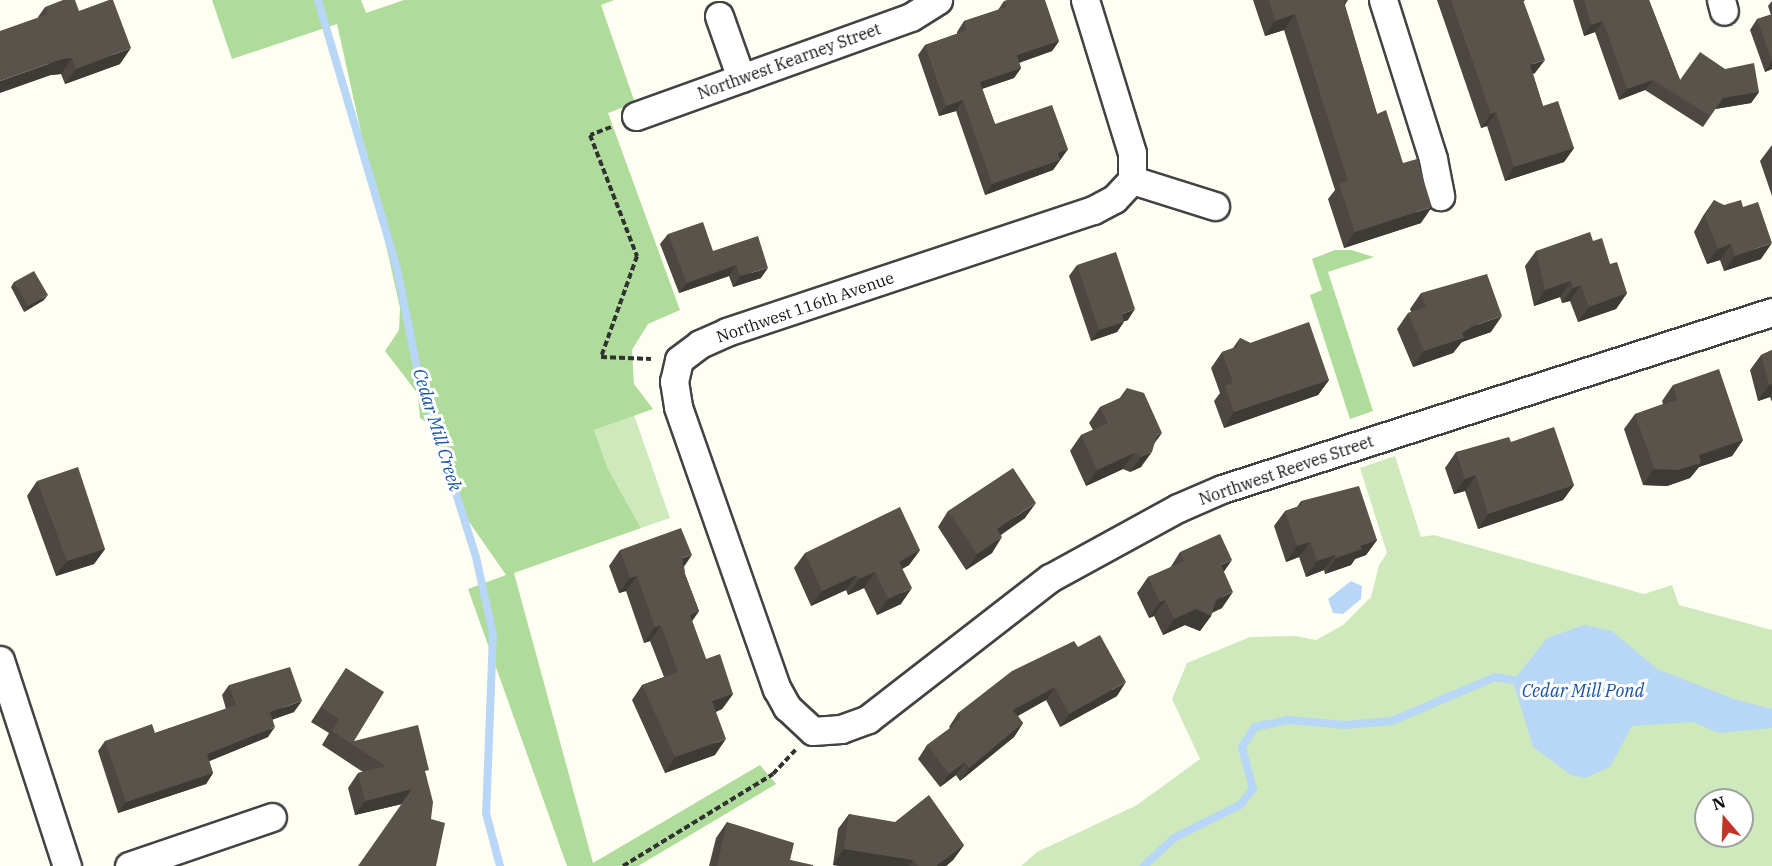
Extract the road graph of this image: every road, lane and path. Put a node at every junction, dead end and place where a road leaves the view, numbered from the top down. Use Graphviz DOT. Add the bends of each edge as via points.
graph roads {
  1 [pos="938,0"];
  2 [pos="1085,0"];
  3 [pos="1383,0"];
  4 [pos="719,16"];
  5 [pos="741,78"];
  6 [pos="636,117"];
  7 [pos="1131,180"];
  8 [pos="1440,196"];
  9 [pos="1215,206"];
  10 [pos="1772,312"];
  11 [pos="679,360"];
  12 [pos="0,660"];
  13 [pos="813,731"];
  14 [pos="272,817"];
  15 [pos="67,866"];
  16 [pos="129,866"];
  17 [pos="623,866"];
  1 -- 5 [label="street, Northwest Kearney Street" via="911,17"];
  2 -- 7 [label="street" via="1132,153"];
  3 -- 8 [label="street" via="1433,159"];
  4 -- 5 [label="street"];
  5 -- 6 [label="street, Northwest Kearney Street"];
  6 -- 11 [label="path" via="590,135 637,256 601,357"];
  7 -- 9 [label="street"];
  7 -- 11 [label="street, Northwest 116th Avenue" via="1114,199 1093,210 727,332 700,344"];
  10 -- 13 [label="street, Northwest Reeves Street" via="1234,486 1178,508 1050,578 868,719 842,729"];
  11 -- 13 [label="street" via="674,381 678,407 777,689 787,707"];
  12 -- 15 [label="street"];
  13 -- 17 [label="path" via="773,774"];
  14 -- 16 [label="street"];
}
